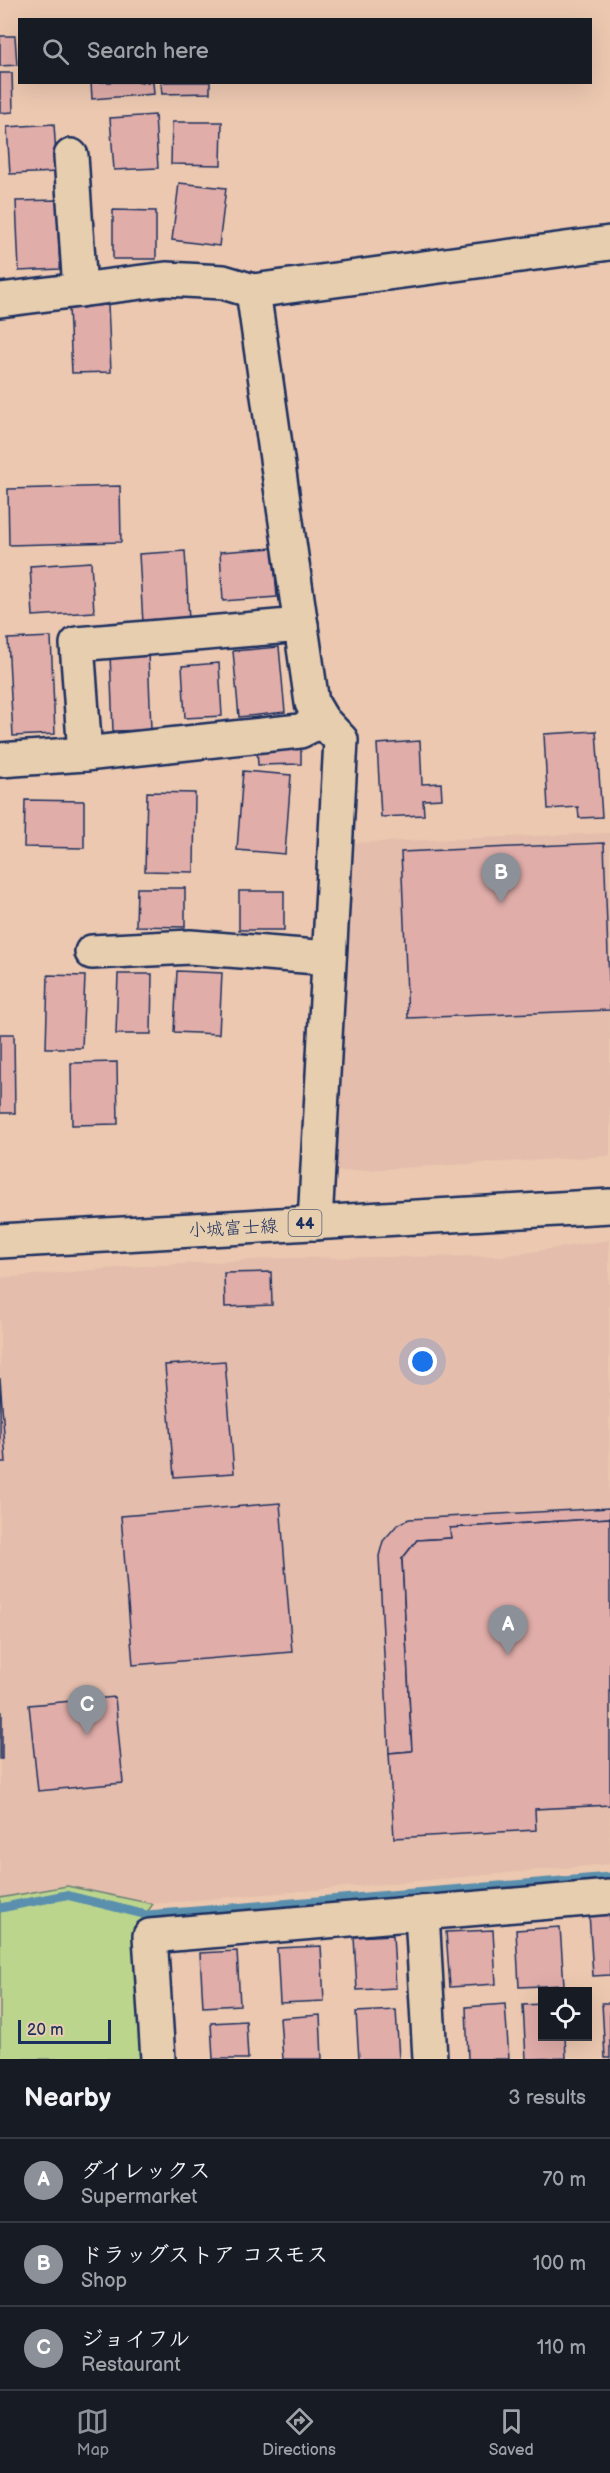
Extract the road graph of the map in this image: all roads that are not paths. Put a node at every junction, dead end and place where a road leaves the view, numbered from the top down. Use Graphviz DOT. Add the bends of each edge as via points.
graph roads {
  1 [pos="71,156"];
  2 [pos="610,243"];
  3 [pos="80,290"];
  4 [pos="253,291"];
  5 [pos="0,300"];
  6 [pos="301,626"];
  7 [pos="322,720"];
  8 [pos="85,754"];
  9 [pos="0,760"];
  10 [pos="92,952"];
  11 [pos="329,958"];
  12 [pos="610,1206"];
  13 [pos="315,1223"];
  14 [pos="0,1241"];
  15 [pos="610,1897"];
  16 [pos="422,1913"];
  17 [pos="158,2059"];
  18 [pos="430,2059"];
  1 -- 3 [label="street"];
  2 -- 4 [label="street"];
  3 -- 4 [label="street" via="166,279 223,282"];
  3 -- 5 [label="street"];
  4 -- 6 [label="street"];
  6 -- 7 [label="street" via="312,703"];
  6 -- 8 [label="street" via="77,644"];
  7 -- 8 [label="street" via="300,731"];
  7 -- 11 [label="street" via="341,740"];
  8 -- 9 [label="street"];
  10 -- 11 [label="street" via="190,947"];
  11 -- 13 [label="street"];
  12 -- 13 [label="street, 小城富士線 / 44"];
  13 -- 14 [label="street, 小城富士線 / 44"];
  15 -- 16 [label="street"];
  16 -- 17 [label="street" via="150,1936"];
  16 -- 18 [label="street"];
}
